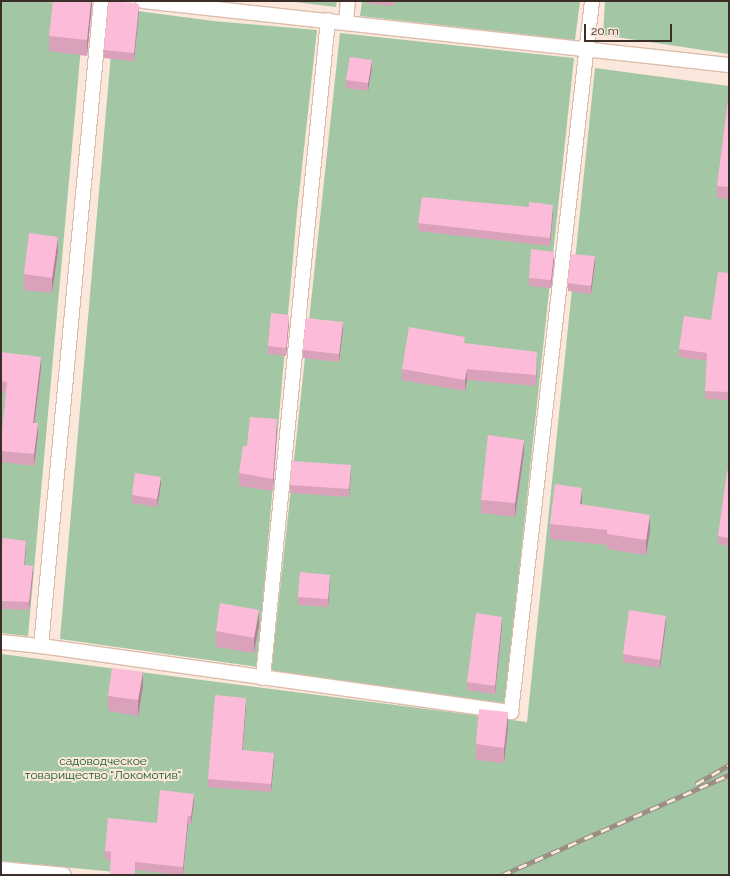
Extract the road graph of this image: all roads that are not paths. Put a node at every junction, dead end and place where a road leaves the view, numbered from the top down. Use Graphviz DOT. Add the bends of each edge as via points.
graph roads {
  1 [pos="101,1"];
  2 [pos="143,1"];
  3 [pos="348,1"];
  4 [pos="592,1"];
  5 [pos="328,20"];
  6 [pos="346,22"];
  7 [pos="588,47"];
  8 [pos="729,65"];
  9 [pos="1,642"];
  10 [pos="41,646"];
  11 [pos="263,678"];
  12 [pos="1,869"];
  13 [pos="64,875"];
  1 -- 10 [label="lane"];
  2 -- 5 [label="lane"];
  3 -- 6 [label="lane"];
  4 -- 7 [label="lane"];
  5 -- 6 [label="lane"];
  5 -- 11 [label="lane"];
  6 -- 7 [label="lane"];
  7 -- 8 [label="lane"];
  7 -- 11 [label="lane" via="512,712"];
  9 -- 10 [label="lane"];
  10 -- 11 [label="lane"];
  12 -- 13 [label="lane"];
}
